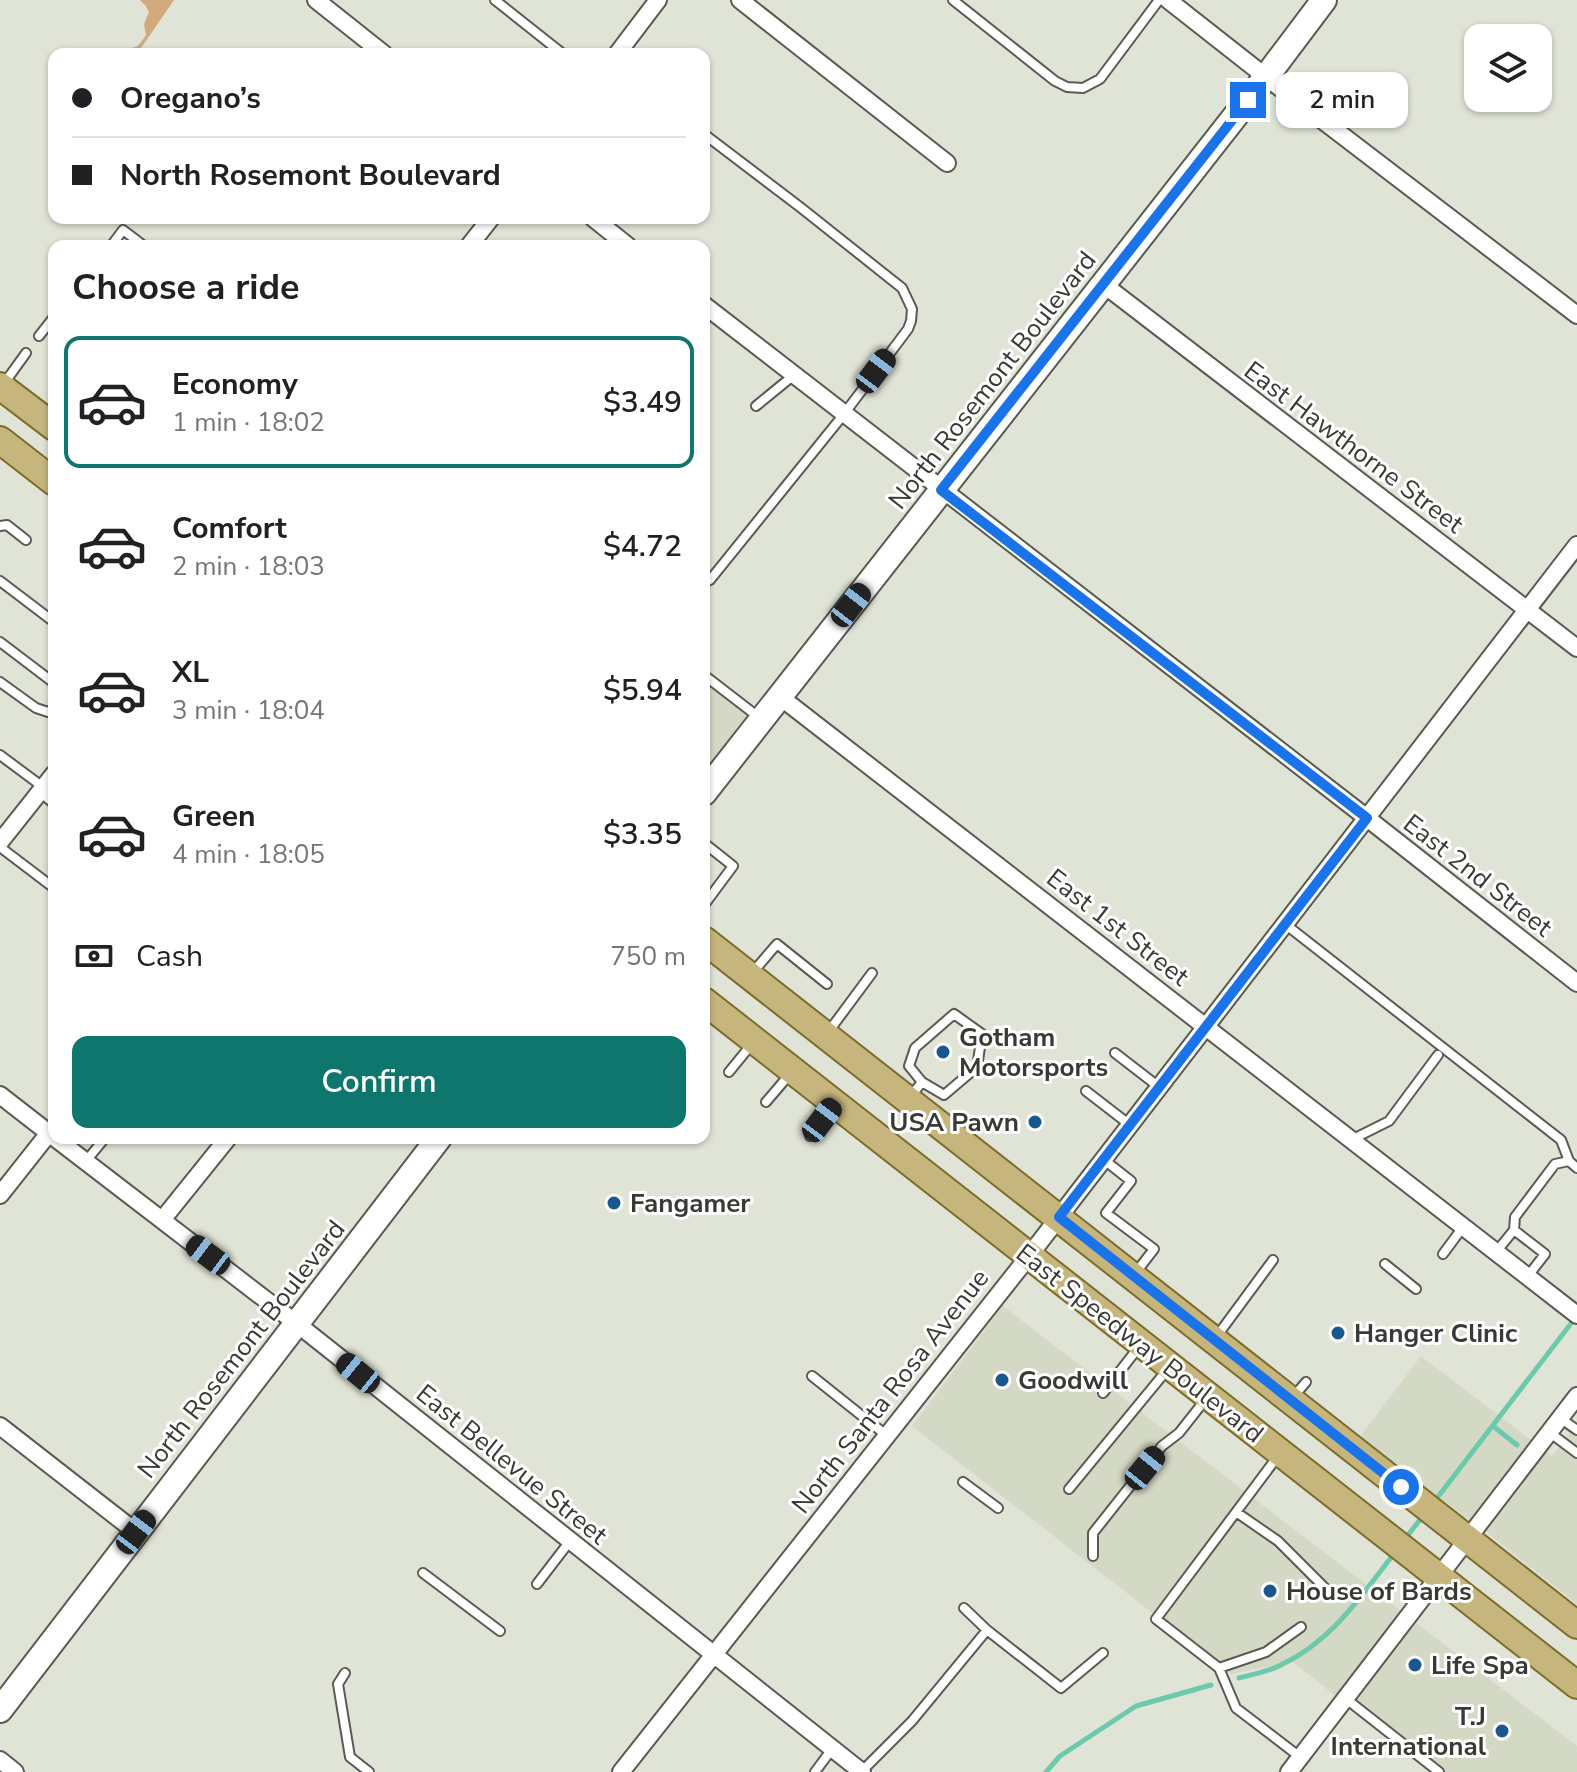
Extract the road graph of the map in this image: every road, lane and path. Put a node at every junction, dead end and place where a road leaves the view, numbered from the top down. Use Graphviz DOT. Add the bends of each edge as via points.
graph roads {
  1 [pos="316,0"];
  2 [pos="495,0"];
  3 [pos="658,0"];
  4 [pos="740,0"];
  5 [pos="953,0"];
  6 [pos="1159,0"];
  7 [pos="1324,0"];
  8 [pos="1178,3"];
  9 [pos="376,48"];
  10 [pos="555,48"];
  11 [pos="622,48"];
  12 [pos="1266,77"];
  13 [pos="710,139"];
  14 [pos="947,163"];
  15 [pos="486,224"];
  16 [pos="600,224"];
  17 [pos="116,240"];
  18 [pos="136,240"];
  19 [pos="474,240"];
  20 [pos="620,240"];
  21 [pos="1103,284"];
  22 [pos="710,310"];
  23 [pos="1577,315"];
  24 [pos="48,325"];
  25 [pos="39,336"];
  26 [pos="26,353"];
  27 [pos="794,375"];
  28 [pos="1,386"];
  29 [pos="756,406"];
  30 [pos="844,414"];
  31 [pos="48,422"];
  32 [pos="0,440"];
  33 [pos="48,477"];
  34 [pos="941,490"];
  35 [pos="0,526"];
  36 [pos="26,540"];
  37 [pos="1577,545"];
  38 [pos="710,580"];
  39 [pos="0,581"];
  40 [pos="1527,610"];
  41 [pos="48,617"];
  42 [pos="0,642"];
  43 [pos="1577,648"];
  44 [pos="48,678"];
  45 [pos="710,680"];
  46 [pos="0,682"];
  47 [pos="779,696"];
  48 [pos="48,712"];
  49 [pos="761,720"];
  50 [pos="0,755"];
  51 [pos="46,785"];
  52 [pos="710,785"];
  53 [pos="1367,818"];
  54 [pos="0,844"];
  55 [pos="710,848"];
  56 [pos="48,883"];
  57 [pos="710,897"];
  58 [pos="1285,924"];
  59 [pos="710,945"];
  60 [pos="872,973"];
  61 [pos="750,976"];
  62 [pos="1577,983"];
  63 [pos="827,984"];
  64 [pos="710,1006"];
  65 [pos="1206,1026"];
  66 [pos="826,1035"];
  67 [pos="755,1041"];
  68 [pos="1115,1053"];
  69 [pos="1438,1055"];
  70 [pos="793,1071"];
  71 [pos="729,1072"];
  72 [pos="1159,1087"];
  73 [pos="915,1091"];
  74 [pos="1086,1091"];
  75 [pos="0,1095"];
  76 [pos="766,1102"];
  77 [pos="835,1104"];
  78 [pos="1130,1125"];
  79 [pos="48,1132"];
  80 [pos="810,1136"];
  81 [pos="1352,1140"];
  82 [pos="48,1142"];
  83 [pos="64,1144"];
  84 [pos="100,1144"];
  85 [pos="223,1144"];
  86 [pos="434,1144"];
  87 [pos="1103,1159"];
  88 [pos="86,1161"];
  89 [pos="1569,1161"];
  90 [pos="1577,1168"];
  91 [pos="0,1195"];
  92 [pos="1059,1217"];
  93 [pos="162,1220"];
  94 [pos="1464,1227"];
  95 [pos="1514,1230"];
  96 [pos="1496,1252"];
  97 [pos="1443,1254"];
  98 [pos="1029,1256"];
  99 [pos="1273,1260"];
  100 [pos="1385,1264"];
  101 [pos="1134,1276"];
  102 [pos="1528,1277"];
  103 [pos="1416,1289"];
  104 [pos="1577,1315"];
  105 [pos="296,1323"];
  106 [pos="1214,1339"];
  107 [pos="1141,1344"];
  108 [pos="1170,1366"];
  109 [pos="812,1376"];
  110 [pos="1103,1393"];
  111 [pos="1208,1396"];
  112 [pos="1577,1396"];
  113 [pos="1560,1418"];
  114 [pos="0,1426"];
  115 [pos="1577,1430"];
  116 [pos="1549,1432"];
  117 [pos="886,1435"];
  118 [pos="1280,1452"];
  119 [pos="1577,1453"];
  120 [pos="963,1482"];
  121 [pos="1069,1489"];
  122 [pos="998,1508"];
  123 [pos="1236,1512"];
  124 [pos="136,1532"];
  125 [pos="1458,1532"];
  126 [pos="570,1541"];
  127 [pos="1093,1556"];
  128 [pos="1430,1569"];
  129 [pos="423,1573"];
  130 [pos="537,1584"];
  131 [pos="1328,1591"];
  132 [pos="964,1608"];
  133 [pos="1577,1625"];
  134 [pos="1301,1627"];
  135 [pos="987,1630"];
  136 [pos="500,1631"];
  137 [pos="1103,1653"];
  138 [pos="712,1654"];
  139 [pos="1219,1668"];
  140 [pos="345,1673"];
  141 [pos="1577,1685"];
  142 [pos="1345,1698"];
  143 [pos="0,1710"];
  144 [pos="832,1749"];
  145 [pos="1300,1757"];
  146 [pos="0,1760"];
  147 [pos="15,1772"];
  148 [pos="369,1772"];
  149 [pos="621,1772"];
  150 [pos="815,1772"];
  151 [pos="861,1772"];
  152 [pos="1289,1772"];
  153 [pos="1439,1772"];
  1 -- 9 [label="street"];
  2 -- 10 [label="lane"];
  3 -- 11 [label="street"];
  4 -- 14 [label="street"];
  5 -- 6 [label="lane" via="1055,81 1083,88 1100,79"];
  7 -- 12 [label="street, North Rosemont Boulevard"];
  8 -- 12 [label="street"];
  12 -- 21 [label="street, North Rosemont Boulevard"];
  12 -- 23 [label="street"];
  13 -- 30 [label="lane" via="902,288 912,309 908,329"];
  15 -- 19 [label="street"];
  16 -- 20 [label="street"];
  17 -- 18 [label="lane" via="123,230"];
  21 -- 34 [label="street, North Rosemont Boulevard"];
  21 -- 40 [label="street, East Hawthorne Street"];
  22 -- 27 [label="street, East 2nd Street"];
  24 -- 25 [label="lane"];
  26 -- 28 [label="lane"];
  27 -- 29 [label="lane"];
  27 -- 30 [label="street, East 2nd Street"];
  28 -- 31 [label="main road"];
  30 -- 34 [label="street, East 2nd Street"];
  30 -- 38 [label="lane"];
  32 -- 33 [label="main road"];
  34 -- 47 [label="street, North Rosemont Boulevard"];
  34 -- 53 [label="street, East 2nd Street"];
  35 -- 36 [label="lane" via="7,525"];
  37 -- 40 [label="street, North Santa Rosa Avenue"];
  39 -- 41 [label="lane"];
  40 -- 43 [label="street, East Hawthorne Street"];
  40 -- 53 [label="street, North Santa Rosa Avenue"];
  42 -- 44 [label="lane"];
  45 -- 49 [label="lane"];
  46 -- 48 [label="lane"];
  47 -- 49 [label="street, North Rosemont Boulevard"];
  47 -- 65 [label="street, East 1st Street"];
  49 -- 52 [label="street, North Rosemont Boulevard"];
  50 -- 51 [label="lane"];
  51 -- 54 [label="street"];
  53 -- 58 [label="street, North Santa Rosa Avenue"];
  53 -- 62 [label="street, East 2nd Street"];
  54 -- 56 [label="lane"];
  55 -- 57 [label="lane" via="733,866"];
  58 -- 65 [label="street, North Santa Rosa Avenue"];
  58 -- 89 [label="lane" via="1561,1140"];
  59 -- 61 [label="main road, East Speedway Boulevard"];
  60 -- 66 [label="lane"];
  61 -- 63 [label="lane" via="777,944"];
  61 -- 66 [label="main road, East Speedway Boulevard"];
  64 -- 67 [label="main road, East Speedway Boulevard"];
  65 -- 72 [label="street, North Santa Rosa Avenue"];
  65 -- 81 [label="street, East 1st Street"];
  66 -- 73 [label="main road, East Speedway Boulevard"];
  67 -- 70 [label="main road, East Speedway Boulevard"];
  67 -- 71 [label="lane"];
  68 -- 72 [label="lane"];
  69 -- 81 [label="lane" via="1389,1121"];
  70 -- 76 [label="lane"];
  70 -- 77 [label="main road, East Speedway Boulevard"];
  72 -- 78 [label="street, North Santa Rosa Avenue"];
  73 -- 73 [label="lane" via="909,1066 915,1048 954,1014 982,1034 977,1067 944,1095"];
  73 -- 92 [label="main road, East Speedway Boulevard"];
  74 -- 78 [label="lane"];
  75 -- 79 [label="street, East Bellevue Street"];
  77 -- 80 [label="lane"];
  77 -- 98 [label="main road, East Speedway Boulevard"];
  78 -- 87 [label="street, North Santa Rosa Avenue"];
  81 -- 94 [label="street, East 1st Street"];
  82 -- 91 [label="street"];
  83 -- 88 [label="street, East Bellevue Street"];
  84 -- 88 [label="lane"];
  85 -- 93 [label="street"];
  86 -- 105 [label="street, North Rosemont Boulevard"];
  87 -- 92 [label="street, North Santa Rosa Avenue"];
  87 -- 101 [label="lane" via="1131,1181 1106,1213 1154,1249"];
  88 -- 93 [label="street, East Bellevue Street"];
  89 -- 90 [label="lane"];
  89 -- 95 [label="lane" via="1555,1164 1515,1217"];
  92 -- 98 [label="street, North Santa Rosa Avenue"];
  92 -- 101 [label="main road, East Speedway Boulevard"];
  93 -- 105 [label="street, East Bellevue Street"];
  94 -- 96 [label="street, East 1st Street"];
  94 -- 97 [label="lane"];
  95 -- 96 [label="lane"];
  95 -- 102 [label="lane" via="1545,1254"];
  96 -- 102 [label="street, East 1st Street"];
  98 -- 107 [label="main road, East Speedway Boulevard"];
  98 -- 117 [label="street, North Santa Rosa Avenue"];
  99 -- 106 [label="lane"];
  100 -- 103 [label="lane"];
  101 -- 106 [label="main road, East Speedway Boulevard" via="1161,1292"];
  102 -- 104 [label="street, East 1st Street"];
  105 -- 124 [label="street, North Rosemont Boulevard"];
  105 -- 126 [label="street, East Bellevue Street"];
  106 -- 125 [label="main road, East Speedway Boulevard" via="1299,1391"];
  107 -- 108 [label="main road, East Speedway Boulevard"];
  107 -- 110 [label="lane"];
  108 -- 111 [label="main road, East Speedway Boulevard"];
  108 -- 121 [label="lane"];
  109 -- 117 [label="lane"];
  111 -- 118 [label="main road, East Speedway Boulevard"];
  111 -- 127 [label="lane" via="1093,1533"];
  112 -- 113 [label="street"];
  113 -- 115 [label="lane"];
  113 -- 116 [label="street"];
  114 -- 124 [label="street"];
  116 -- 119 [label="lane"];
  116 -- 125 [label="street"];
  117 -- 138 [label="street, North Santa Rosa Avenue"];
  118 -- 123 [label="lane"];
  118 -- 128 [label="main road, East Speedway Boulevard"];
  120 -- 122 [label="lane"];
  123 -- 131 [label="lane" via="1278,1541"];
  123 -- 139 [label="lane" via="1156,1619"];
  124 -- 143 [label="street, North Rosemont Boulevard"];
  125 -- 128 [label="street"];
  125 -- 133 [label="main road, East Speedway Boulevard"];
  126 -- 130 [label="lane"];
  126 -- 138 [label="street, East Bellevue Street"];
  128 -- 141 [label="main road, East Speedway Boulevard"];
  128 -- 142 [label="street"];
  129 -- 136 [label="lane"];
  132 -- 135 [label="lane"];
  134 -- 139 [label="lane" via="1266,1652"];
  135 -- 137 [label="lane" via="1061,1688"];
  135 -- 151 [label="lane" via="912,1721"];
  138 -- 144 [label="street, East Bellevue Street"];
  138 -- 149 [label="street, North Santa Rosa Avenue"];
  139 -- 145 [label="lane" via="1236,1708"];
  140 -- 148 [label="lane" via="338,1684 350,1757"];
  142 -- 145 [label="street"];
  142 -- 153 [label="lane"];
  144 -- 150 [label="lane"];
  144 -- 151 [label="street, East Bellevue Street"];
  145 -- 152 [label="street"];
  146 -- 147 [label="street"];
}
